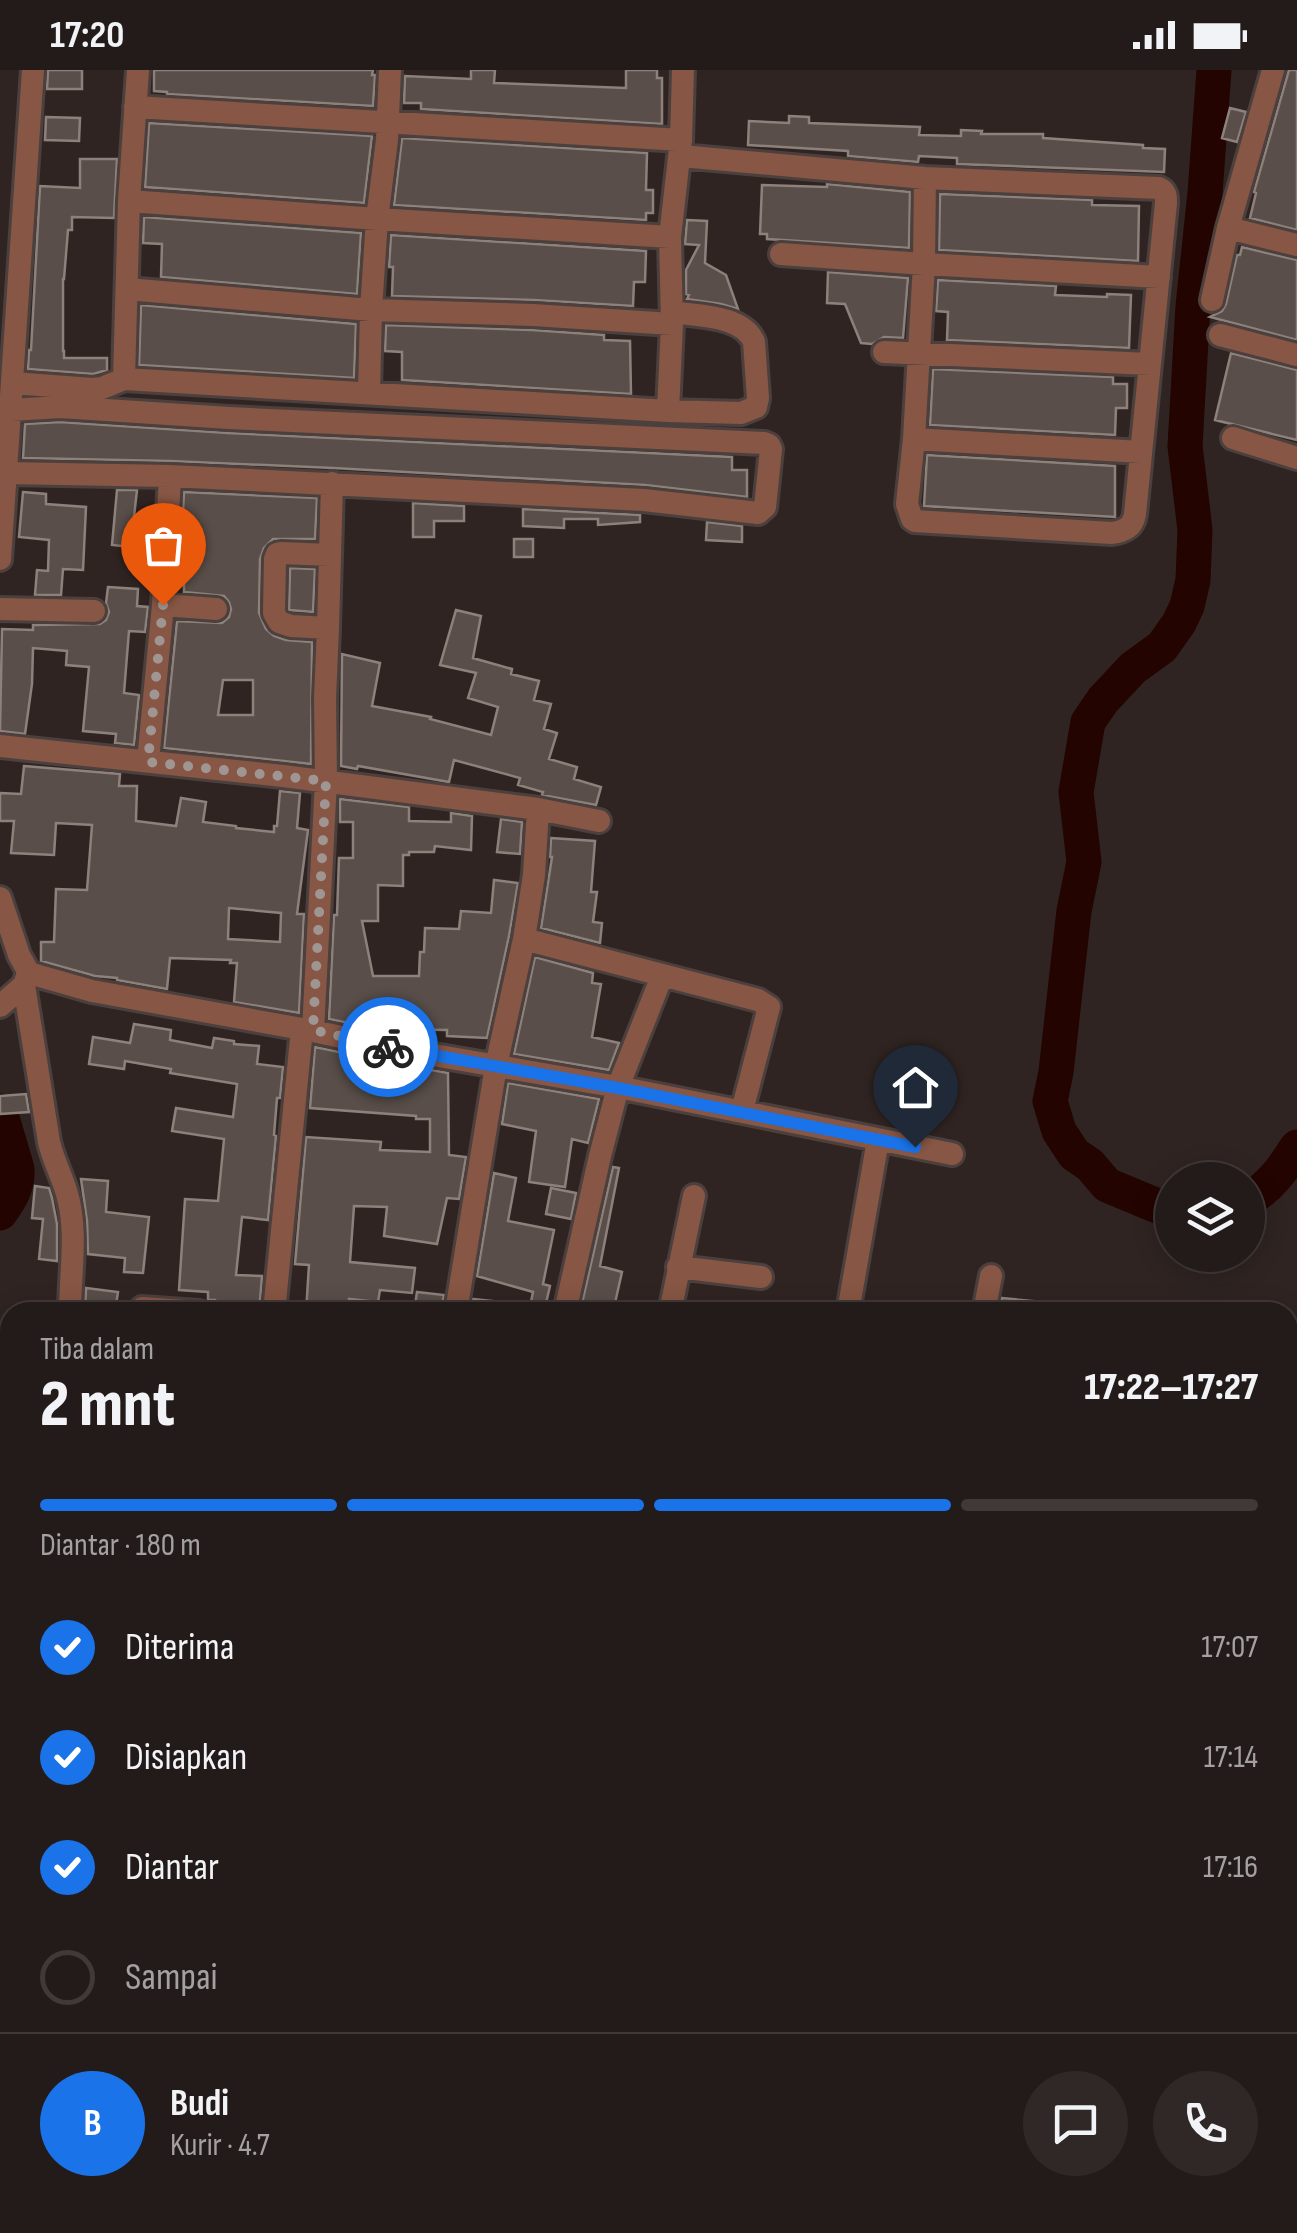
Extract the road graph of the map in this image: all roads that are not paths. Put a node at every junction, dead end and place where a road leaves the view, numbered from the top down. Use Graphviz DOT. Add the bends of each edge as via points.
graph roads {
  1 [pos="33,70"];
  2 [pos="138,70"];
  3 [pos="390,70"];
  4 [pos="400,70"];
  5 [pos="682,70"];
  6 [pos="1273,70"];
  7 [pos="136,106"];
  8 [pos="390,128"];
  9 [pos="687,151"];
  10 [pos="925,178"];
  11 [pos="129,200"];
  12 [pos="377,219"];
  13 [pos="1228,228"];
  14 [pos="670,237"];
  15 [pos="1297,245"];
  16 [pos="780,254"];
  17 [pos="924,264"];
  18 [pos="1159,277"];
  19 [pos="127,289"];
  20 [pos="1212,300"];
  21 [pos="371,310"];
  22 [pos="672,318"];
  23 [pos="1220,336"];
  24 [pos="884,352"];
  25 [pos="920,352"];
  26 [pos="1297,355"];
  27 [pos="1150,364"];
  28 [pos="124,379"];
  29 [pos="13,383"];
  30 [pos="370,392"];
  31 [pos="11,410"];
  32 [pos="668,411"];
  33 [pos="1233,438"];
  34 [pos="914,439"];
  35 [pos="1142,452"];
  36 [pos="1297,458"];
  37 [pos="7,473"];
  38 [pos="170,476"];
  39 [pos="332,484"];
  40 [pos="330,555"];
  41 [pos="0,560"];
  42 [pos="163,605"];
  43 [pos="0,609"];
  44 [pos="216,609"];
  45 [pos="94,611"];
  46 [pos="328,628"];
  47 [pos="0,746"];
  48 [pos="148,762"];
  49 [pos="326,781"];
  50 [pos="538,809"];
  51 [pos="598,821"];
  52 [pos="0,898"];
  53 [pos="524,939"];
  54 [pos="662,976"];
  55 [pos="26,979"];
  56 [pos="0,1006"];
  57 [pos="308,1029"];
  58 [pos="496,1066"];
  59 [pos="618,1088"];
  60 [pos="742,1111"];
  61 [pos="878,1140"];
  62 [pos="952,1154"];
  63 [pos="694,1196"];
  64 [pos="678,1267"];
  65 [pos="992,1276"];
  66 [pos="761,1277"];
  67 [pos="70,1302"];
  68 [pos="275,1302"];
  69 [pos="458,1302"];
  70 [pos="567,1302"];
  71 [pos="672,1302"];
  72 [pos="850,1302"];
  73 [pos="986,1302"];
  1 -- 29 [label="street"];
  2 -- 7 [label="street"];
  3 -- 8 [label="street"];
  4 -- 8 [label="street"];
  5 -- 9 [label="street"];
  6 -- 13 [label="street"];
  7 -- 8 [label="street"];
  7 -- 11 [label="street"];
  8 -- 9 [label="street"];
  8 -- 12 [label="street"];
  9 -- 10 [label="street"];
  9 -- 14 [label="street"];
  10 -- 17 [label="street"];
  10 -- 18 [label="street" via="1161,188 1166,199"];
  11 -- 12 [label="street"];
  11 -- 19 [label="street"];
  12 -- 14 [label="street"];
  12 -- 21 [label="street"];
  13 -- 15 [label="street"];
  13 -- 20 [label="street"];
  14 -- 22 [label="street"];
  16 -- 17 [label="street"];
  17 -- 18 [label="street"];
  17 -- 25 [label="street"];
  18 -- 27 [label="street"];
  19 -- 21 [label="street"];
  19 -- 28 [label="street"];
  21 -- 22 [label="street"];
  21 -- 30 [label="street"];
  22 -- 32 [label="street"];
  22 -- 32 [label="street" via="736,324 751,334 758,398 756,407 741,413"];
  23 -- 26 [label="street"];
  24 -- 25 [label="street"];
  25 -- 27 [label="street"];
  25 -- 34 [label="street"];
  27 -- 35 [label="street"];
  28 -- 29 [label="street" via="102,388"];
  28 -- 30 [label="street"];
  29 -- 31 [label="street"];
  30 -- 32 [label="street"];
  31 -- 37 [label="street"];
  31 -- 39 [label="street" via="60,407 764,443 771,449 766,501 758,513 644,500"];
  33 -- 36 [label="street"];
  34 -- 35 [label="street"];
  34 -- 35 [label="street" via="908,504 915,521 1112,533 1134,520"];
  37 -- 38 [label="street"];
  37 -- 41 [label="street"];
  38 -- 39 [label="street"];
  38 -- 42 [label="street"];
  39 -- 40 [label="street"];
  40 -- 46 [label="street"];
  40 -- 46 [label="street" via="281,553 275,560 279,622"];
  42 -- 44 [label="street"];
  42 -- 48 [label="street"];
  43 -- 45 [label="street"];
  46 -- 49 [label="street"];
  47 -- 48 [label="street"];
  48 -- 49 [label="street"];
  49 -- 50 [label="street"];
  49 -- 57 [label="street"];
  50 -- 51 [label="street"];
  50 -- 53 [label="street"];
  52 -- 55 [label="street"];
  53 -- 54 [label="street"];
  53 -- 58 [label="street"];
  54 -- 59 [label="street"];
  54 -- 60 [label="street" via="769,1007"];
  55 -- 56 [label="street"];
  55 -- 57 [label="street"];
  55 -- 67 [label="street" via="49,1142 68,1195"];
  57 -- 58 [label="street"];
  57 -- 68 [label="street"];
  58 -- 59 [label="street"];
  58 -- 69 [label="street"];
  59 -- 60 [label="street"];
  59 -- 70 [label="street"];
  60 -- 61 [label="street"];
  61 -- 62 [label="street"];
  61 -- 72 [label="street"];
  63 -- 64 [label="street"];
  64 -- 66 [label="street"];
  64 -- 71 [label="street"];
  65 -- 73 [label="street"];
}
